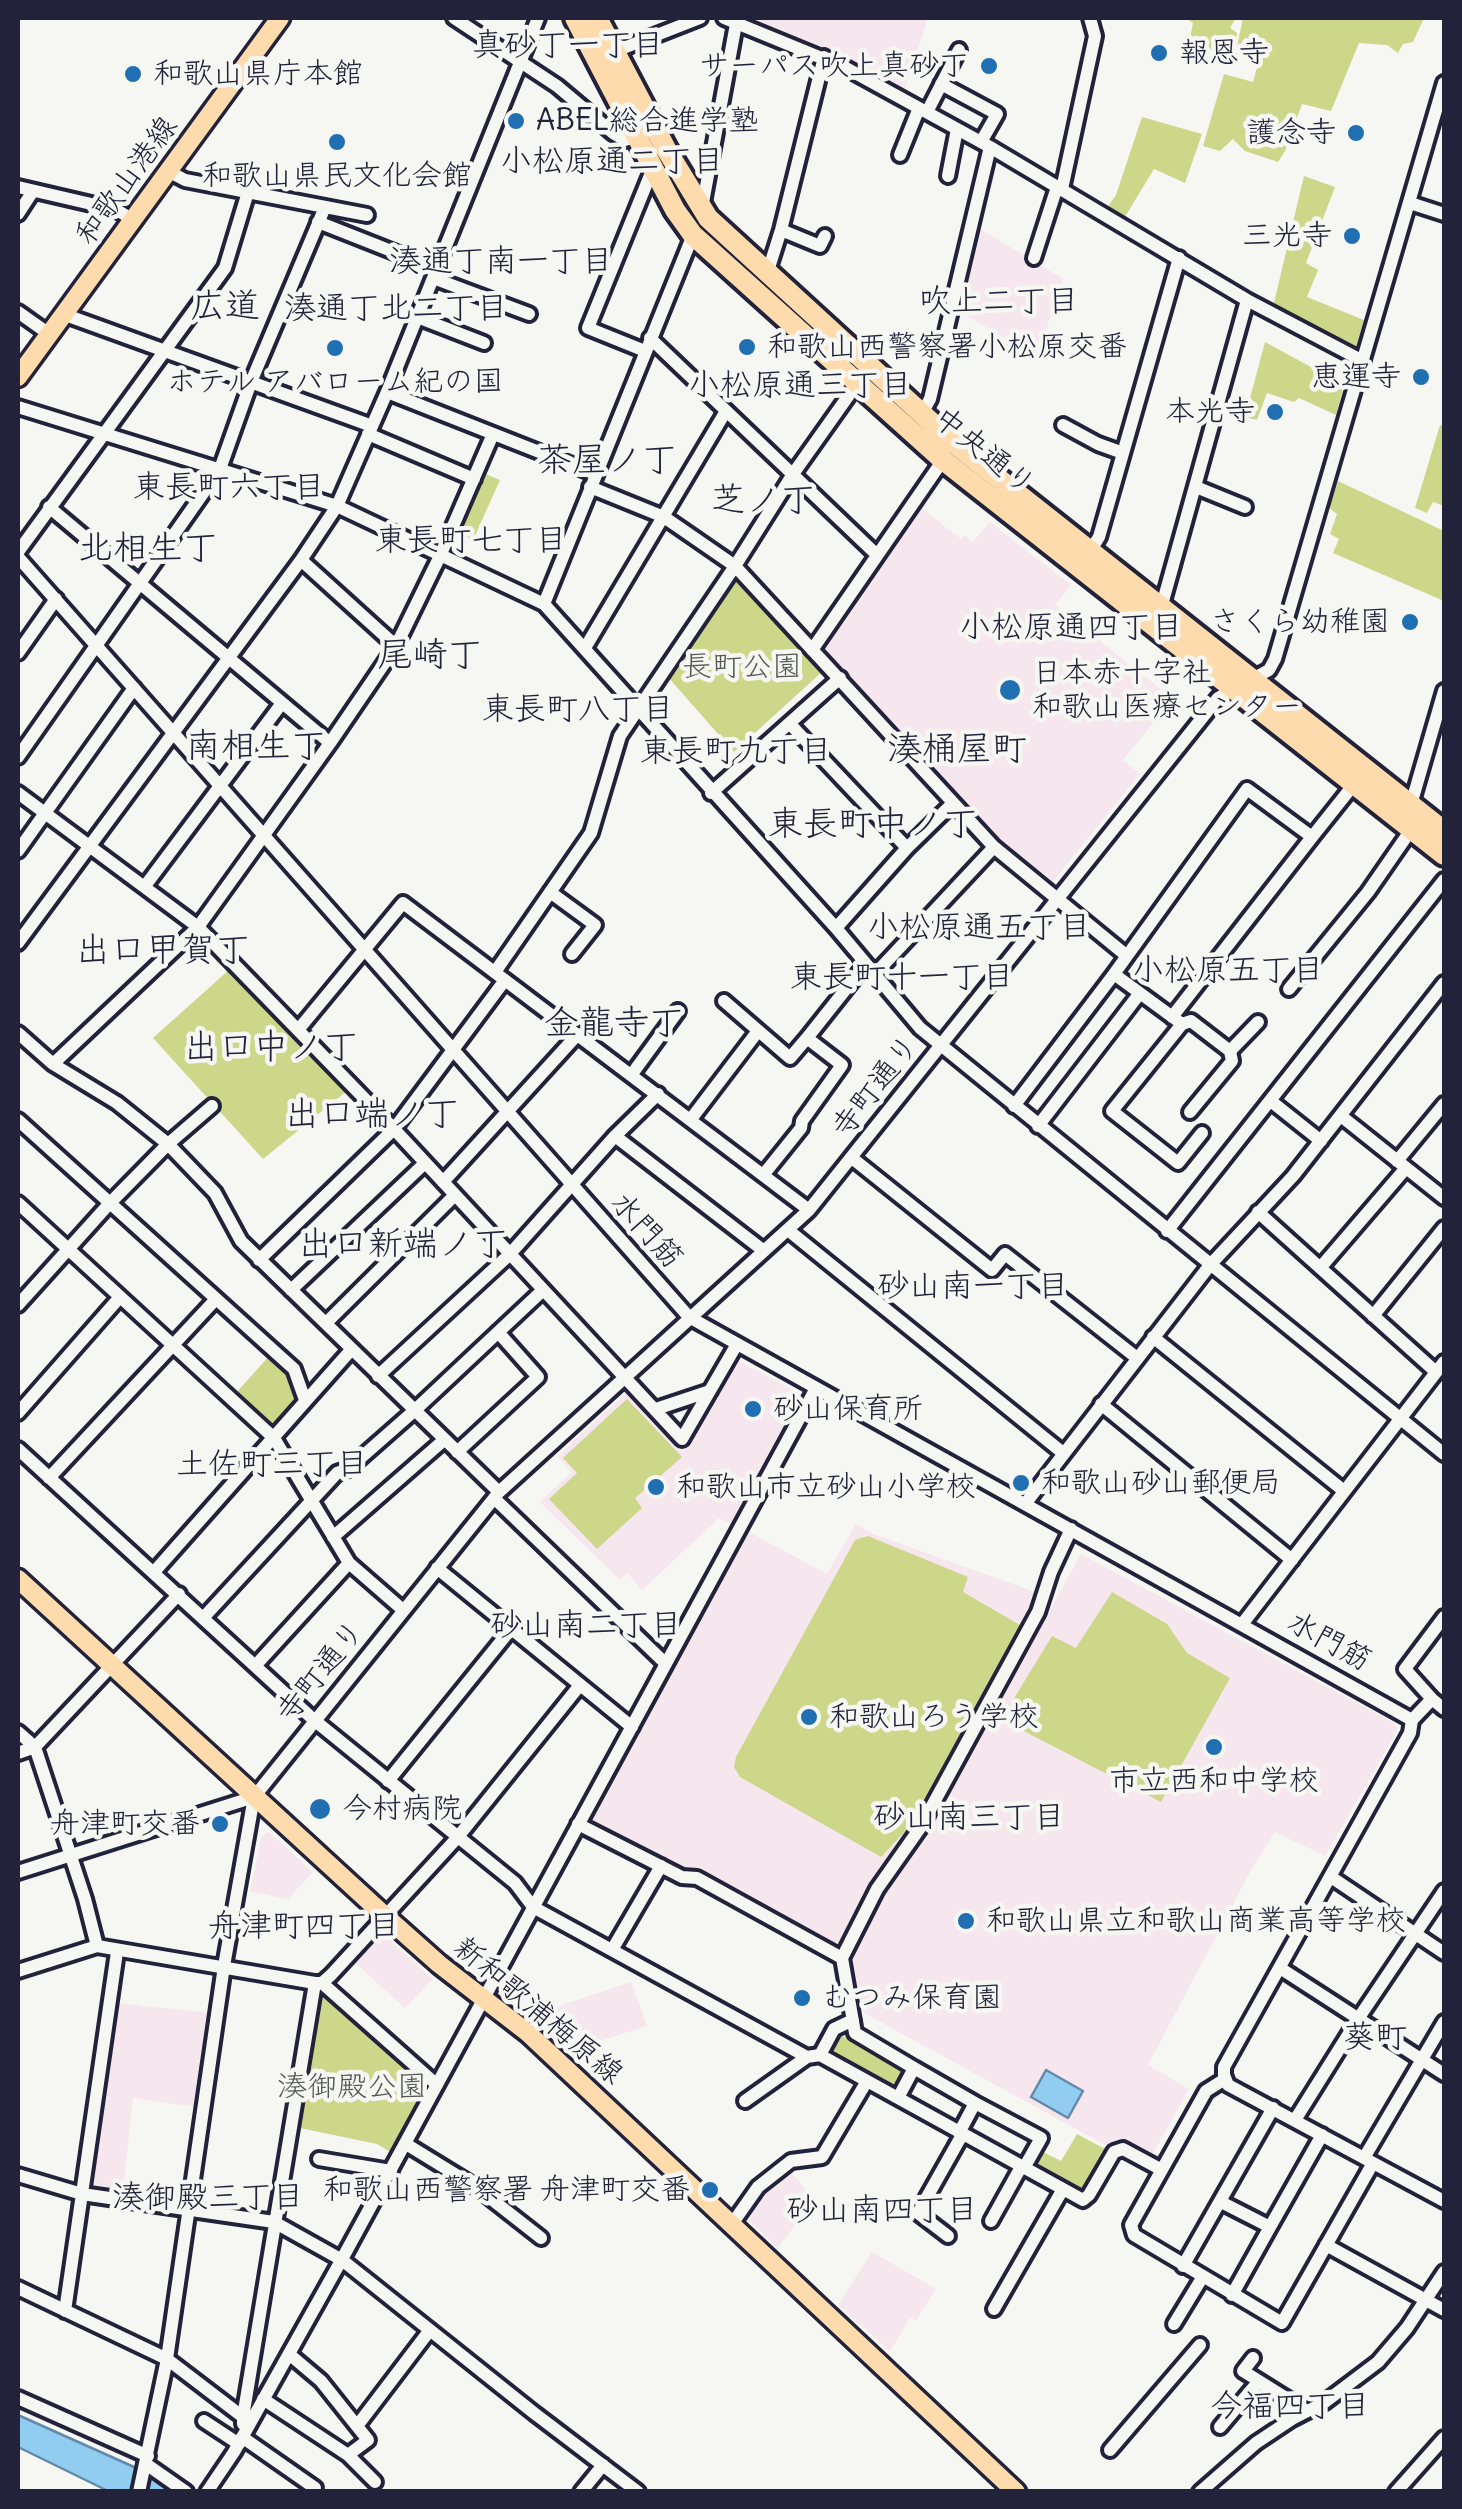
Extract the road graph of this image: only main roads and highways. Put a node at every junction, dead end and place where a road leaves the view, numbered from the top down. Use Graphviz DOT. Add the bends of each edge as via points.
graph roads {
  1 [pos="280,18"];
  2 [pos="575,18"];
  3 [pos="597,18"];
  4 [pos="646,133"];
  5 [pos="862,376"];
  6 [pos="18,377"];
  7 [pos="1084,558"];
  8 [pos="1242,683"];
  9 [pos="1444,831"];
  10 [pos="1444,855"];
  11 [pos="18,1579"];
  12 [pos="1016,2492"];
  1 -- 6 [label="main road, 和歌山港線"];
  2 -- 4 [label="highway, 中央通り"];
  3 -- 4 [label="highway, 中央通り"];
  4 -- 5 [label="highway, 中央通り" via="702,211"];
  4 -- 5 [label="highway, 中央通り" via="653,168 694,235"];
  5 -- 7 [label="highway, 中央通り" via="922,415"];
  5 -- 7 [label="highway, 中央通り" via="943,460"];
  7 -- 8 [label="highway, 中央通り"];
  8 -- 9 [label="highway, 中央通り"];
  8 -- 10 [label="highway, 中央通り"];
  11 -- 12 [label="main road, 新和歌浦梅原線" via="385,1916 528,2033"];
}
